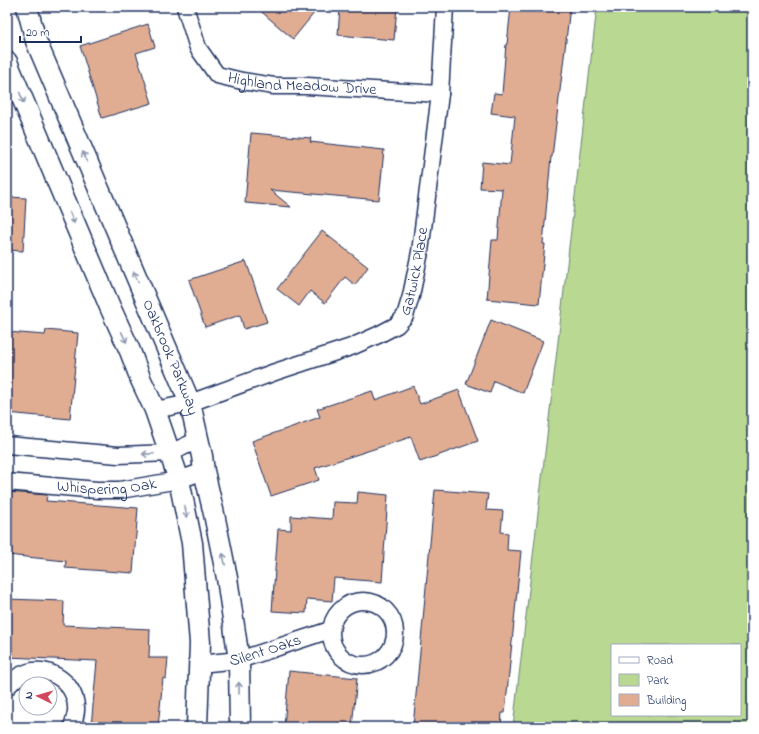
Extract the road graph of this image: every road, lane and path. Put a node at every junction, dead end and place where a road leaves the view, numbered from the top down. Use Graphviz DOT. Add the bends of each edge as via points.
graph roads {
  1 [pos="27,7"];
  2 [pos="185,7"];
  3 [pos="445,7"];
  4 [pos="7,62"];
  5 [pos="440,94"];
  6 [pos="190,403"];
  7 [pos="155,410"];
  8 [pos="198,440"];
  9 [pos="7,445"];
  10 [pos="170,453"];
  11 [pos="204,471"];
  12 [pos="179,480"];
  13 [pos="7,482"];
  14 [pos="330,630"];
  15 [pos="239,660"];
  16 [pos="199,664"];
  17 [pos="7,688"];
  18 [pos="72,727"];
  19 [pos="197,727"];
  20 [pos="240,727"];
  6 -- 1 [label="street, Oakbrook Parkway, one-way" via="36,41"];
  2 -- 5 [label="street, Highland Meadow Drive" via="198,48 217,75 274,86"];
  3 -- 5 [label="street, Gatwick Place"];
  4 -- 7 [label="street, Oakbrook Parkway, one-way"];
  5 -- 6 [label="street, Gatwick Place" via="420,252 405,316 397,325 378,336"];
  6 -- 7 [label="street, Gatwick Place"];
  6 -- 8 [label="street, Oakbrook Parkway"];
  7 -- 10 [label="street, Oakbrook Parkway"];
  8 -- 10 [label="street, Whispering Oak"];
  8 -- 11 [label="street, Oakbrook Parkway"];
  10 -- 9 [label="street, Whispering Oak, one-way" via="118,455"];
  10 -- 12 [label="street, Oakbrook Parkway"];
  11 -- 12 [label="street, Whispering Oak"];
  15 -- 11 [label="street, Oakbrook Parkway, one-way" via="227,578"];
  12 -- 13 [label="street, Whispering Oak" via="120,490"];
  12 -- 16 [label="street, Oakbrook Parkway, one-way" via="192,543 200,643"];
  14 -- 14 [label="street" via="333,647 344,660 360,666 377,663 390,652 396,636 393,618 382,606 366,600 349,603 336,614"];
  14 -- 15 [label="street, Silent Oaks"];
  15 -- 16 [label="street, Silent Oaks"];
  20 -- 15 [label="street, Oakbrook Parkway, one-way"];
  16 -- 19 [label="street, Oakbrook Parkway"];
  17 -- 18 [label="street" via="22,674 32,671 43,671 62,679 74,696 76,716"];
}
